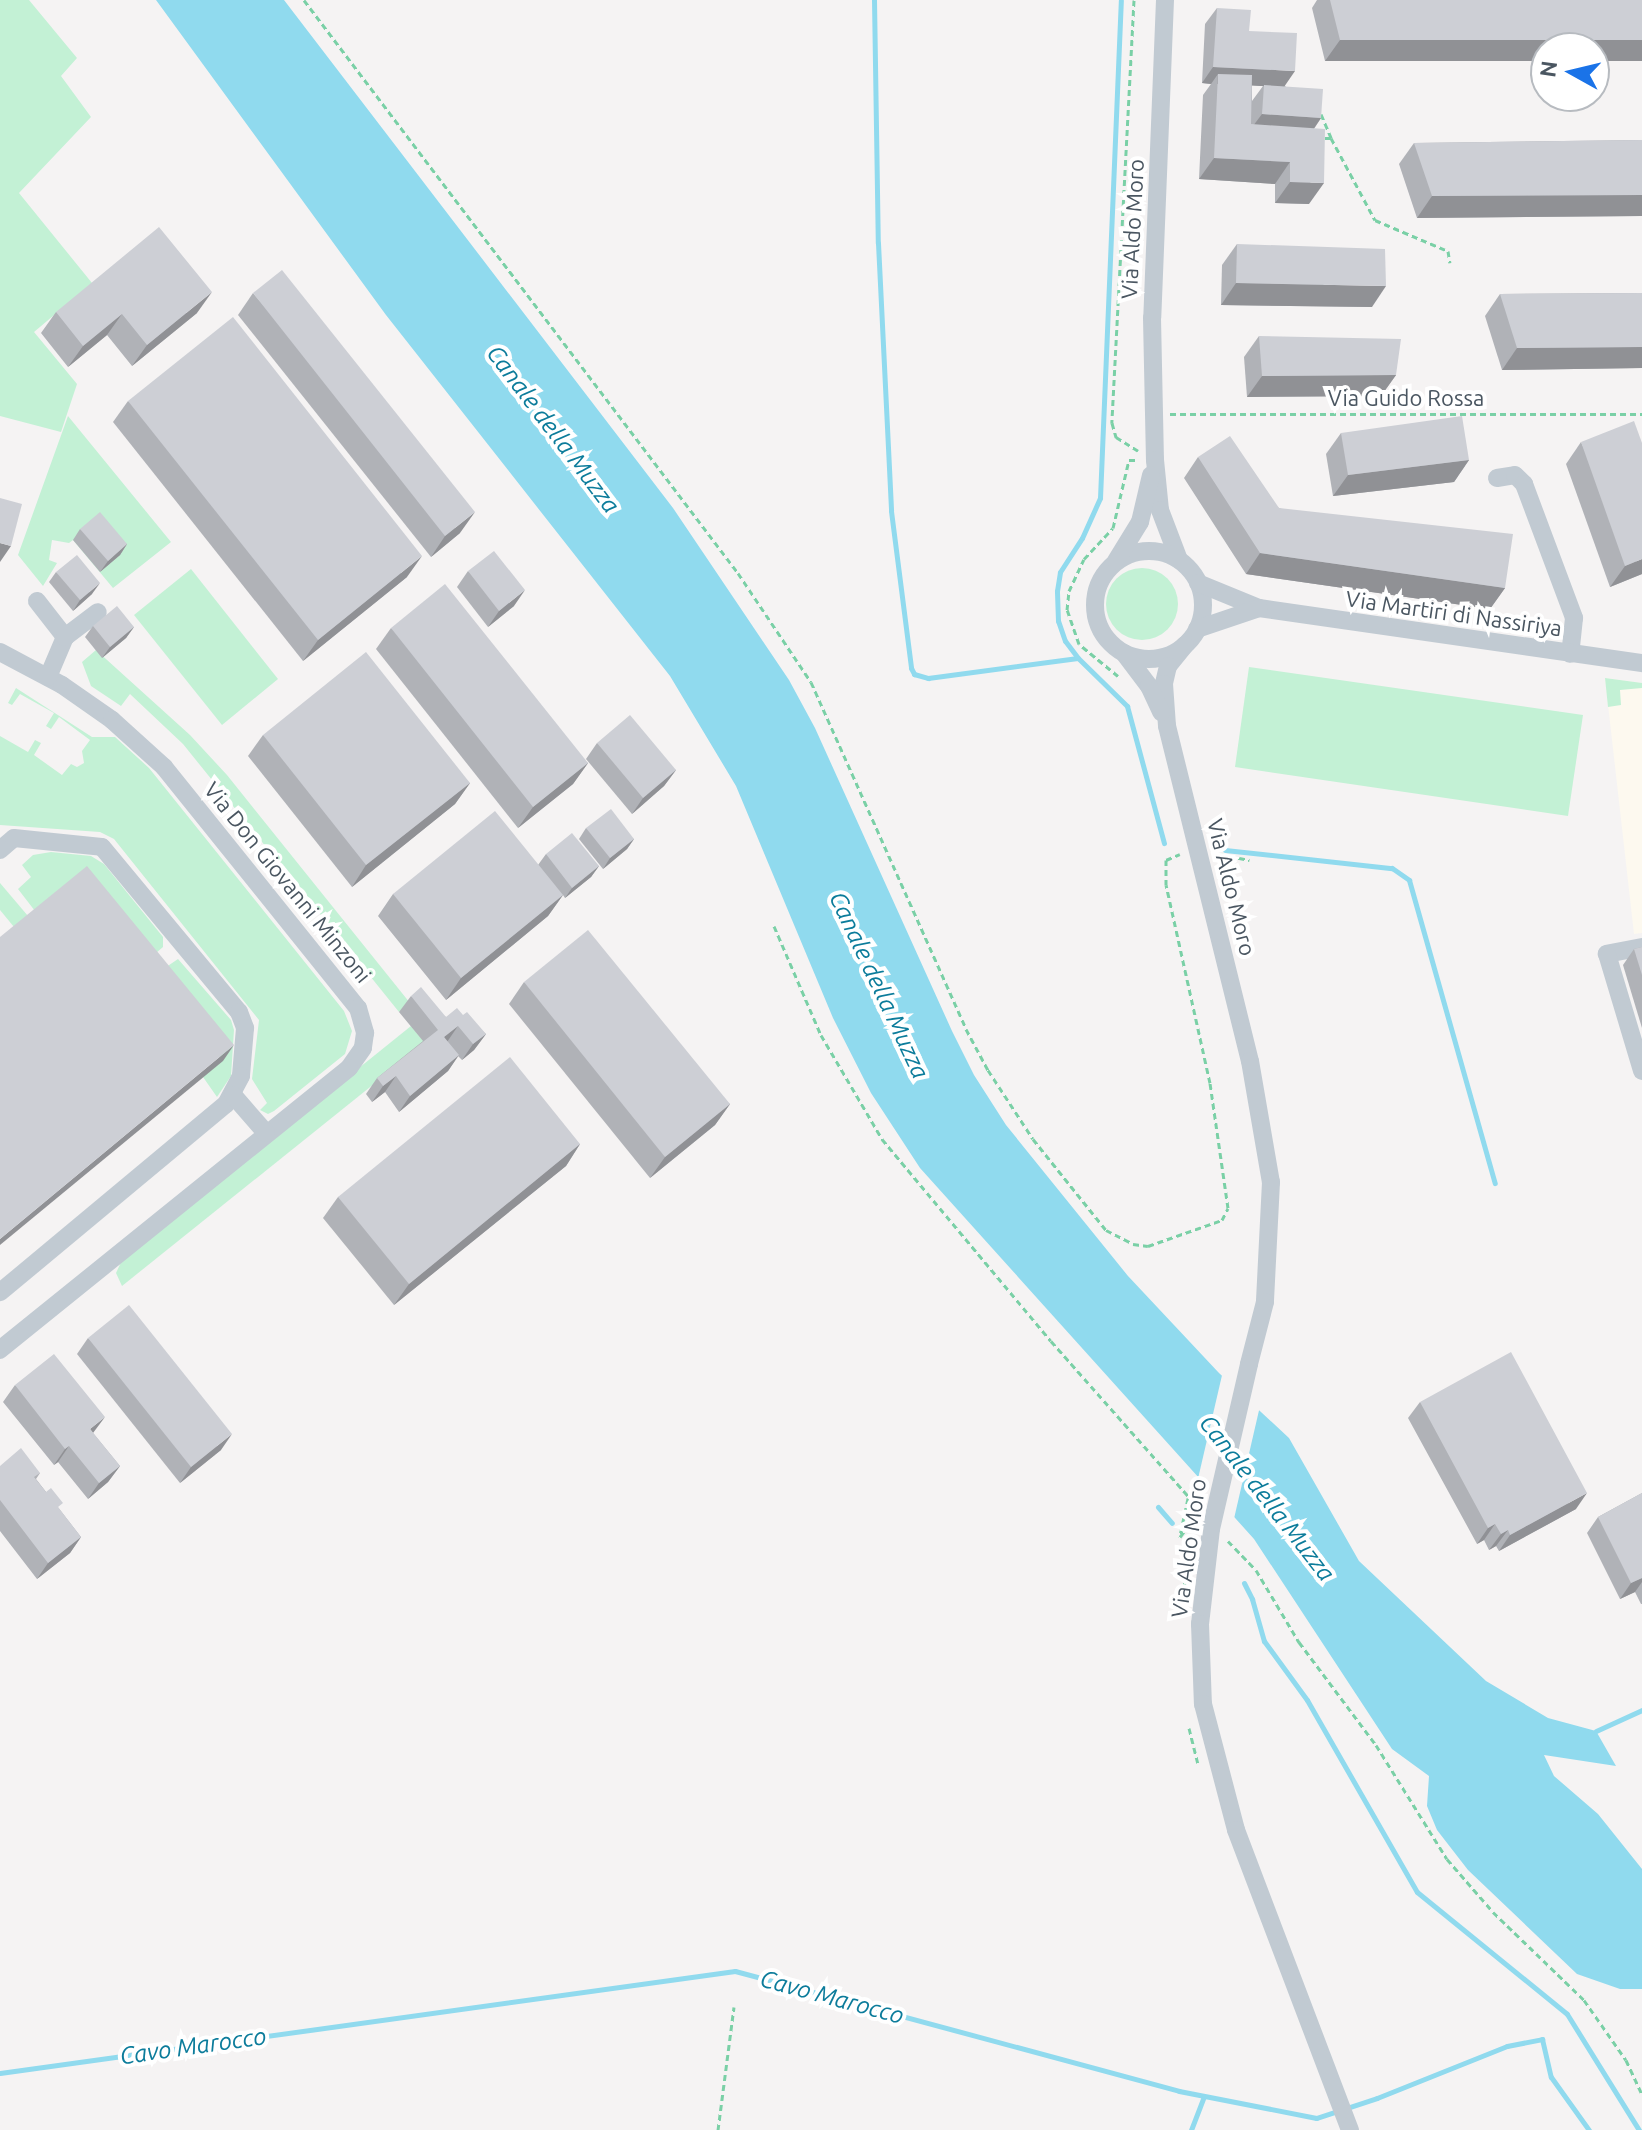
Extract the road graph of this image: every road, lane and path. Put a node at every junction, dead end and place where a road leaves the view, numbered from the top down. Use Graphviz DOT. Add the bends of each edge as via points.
graph roads {
  1 [pos="304,0"];
  2 [pos="1134,0"];
  3 [pos="1165,0"];
  4 [pos="1318,105"];
  5 [pos="1315,138"];
  6 [pos="1331,138"];
  7 [pos="1450,263"];
  8 [pos="1170,413"];
  9 [pos="1642,414"];
  10 [pos="1155,460"];
  11 [pos="1497,478"];
  12 [pos="1179,560"];
  13 [pos="1111,566"];
  14 [pos="1198,583"];
  15 [pos="37,601"];
  16 [pos="1259,608"];
  17 [pos="98,612"];
  18 [pos="1197,629"];
  19 [pos="65,637"];
  20 [pos="1185,645"];
  21 [pos="0,652"];
  22 [pos="1124,653"];
  23 [pos="1570,654"];
  24 [pos="1642,663"];
  25 [pos="48,677"];
  26 [pos="1167,726"];
  27 [pos="5,842"];
  28 [pos="1189,852"];
  29 [pos="1249,860"];
  30 [pos="774,926"];
  31 [pos="1642,947"];
  32 [pos="1642,1071"];
  33 [pos="233,1095"];
  34 [pos="266,1133"];
  35 [pos="0,1292"];
  36 [pos="0,1350"];
  37 [pos="1188,1496"];
  38 [pos="1194,1518"];
  39 [pos="1213,1527"];
  40 [pos="734,2007"];
  41 [pos="1642,2095"];
  42 [pos="1349,2127"];
  43 [pos="718,2130"];
  1 -- 28 [label="path" via="738,573 811,682 988,1070 1033,1139 1106,1230 1148,1246 1222,1220 1228,1208 1210,1083 1166,885 1166,860"];
  2 -- 10 [label="path" via="1112,431 1126,446"];
  3 -- 10 [label="street, Via Aldo Moro" via="1152,318"];
  4 -- 6 [label="path"];
  5 -- 6 [label="path"];
  6 -- 7 [label="path" via="1375,220 1448,251"];
  8 -- 9 [label="path, Via Guido Rossa"];
  10 -- 12 [label="street, Via Aldo Moro" via="1160,510"];
  10 -- 13 [label="street, Via Aldo Moro" via="1140,522"];
  11 -- 23 [label="street" via="1515,475 1524,484 1574,618"];
  12 -- 13 [label="street" via="1149,551"];
  12 -- 14 [label="street, Via Aldo Moro"];
  13 -- 22 [label="street, Via Aldo Moro" via="1099,585 1097,619 1107,639"];
  14 -- 16 [label="street, Via Martiri di Nassiriya"];
  14 -- 18 [label="street" via="1202,606"];
  15 -- 19 [label="street"];
  16 -- 18 [label="street, Via Martiri di Nassiriya"];
  16 -- 23 [label="street, Via Martiri di Nassiriya"];
  17 -- 19 [label="street"];
  18 -- 20 [label="street, Via Aldo Moro"];
  19 -- 25 [label="street"];
  20 -- 22 [label="street" via="1150,659"];
  20 -- 26 [label="street, Via Aldo Moro" via="1168,666 1164,684"];
  21 -- 25 [label="street, Via Don Giovanni Minzoni"];
  22 -- 26 [label="street, Via Aldo Moro" via="1149,686"];
  23 -- 24 [label="street, Via Martiri di Nassiriya"];
  25 -- 34 [label="street, Via Don Giovanni Minzoni" via="112,720 164,767 358,1008 365,1033 358,1059"];
  26 -- 28 [label="street, Via Aldo Moro"];
  27 -- 33 [label="street" via="88,843 113,856 239,1012 245,1044"];
  28 -- 29 [label="path"];
  28 -- 39 [label="street, Via Aldo Moro, bridge" via="1250,1061 1271,1182 1265,1302"];
  30 -- 37 [label="path" via="821,1035 882,1139"];
  31 -- 32 [label="street" via="1607,954"];
  33 -- 34 [label="street"];
  33 -- 35 [label="street"];
  34 -- 36 [label="street, Via Don Giovanni Minzoni"];
  37 -- 38 [label="path" via="1180,1537"];
  37 -- 39 [label="path"];
  39 -- 41 [label="path" via="1256,1570 1447,1859 1584,2000 1626,2060"];
  39 -- 42 [label="street, Via Aldo Moro" via="1200,1624 1203,1704 1236,1830"];
  40 -- 43 [label="path"];
}
